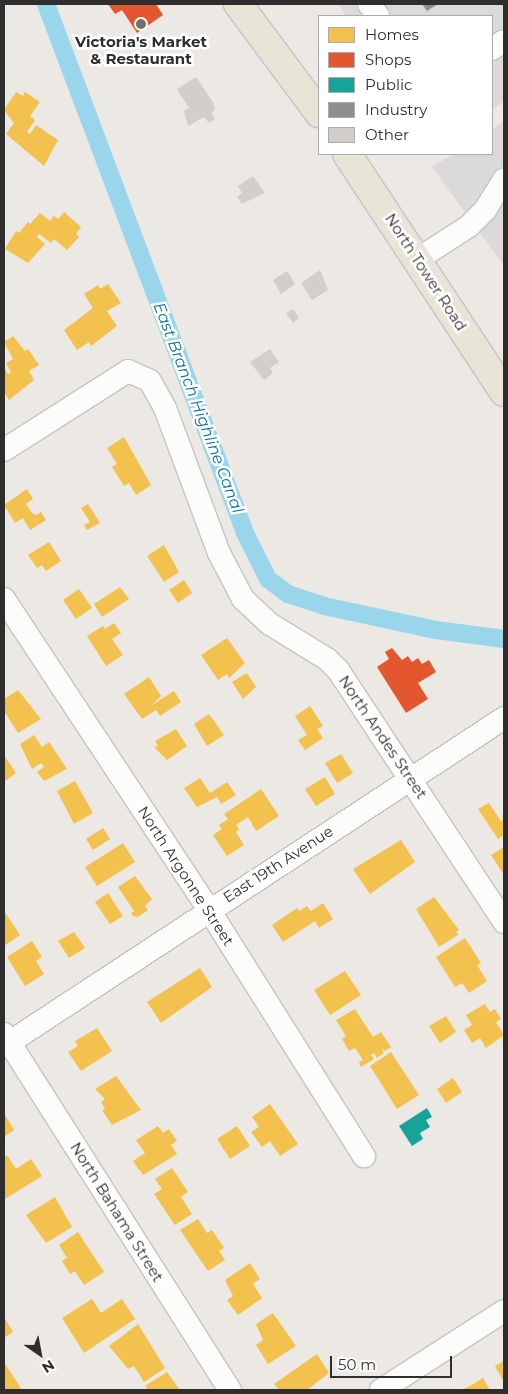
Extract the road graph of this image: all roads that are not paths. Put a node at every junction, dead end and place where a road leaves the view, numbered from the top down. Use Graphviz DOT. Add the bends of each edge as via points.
graph roads {
  1 [pos="238,4"];
  2 [pos="251,4"];
  3 [pos="369,4"];
  4 [pos="377,15"];
  5 [pos="504,41"];
  6 [pos="493,48"];
  7 [pos="284,62"];
  8 [pos="318,112"];
  9 [pos="348,155"];
  10 [pos="504,180"];
  11 [pos="418,258"];
  12 [pos="504,392"];
  13 [pos="4,450"];
  14 [pos="4,599"];
  15 [pos="504,718"];
  16 [pos="410,777"];
  17 [pos="209,910"];
  18 [pos="504,922"];
  19 [pos="6,1041"];
  20 [pos="364,1156"];
  21 [pos="504,1311"];
  22 [pos="230,1390"];
  23 [pos="382,1390"];
  1 -- 7 [label="main road"];
  2 -- 7 [label="main road"];
  3 -- 4 [label="street"];
  5 -- 6 [label="street"];
  7 -- 8 [label="main road"];
  9 -- 11 [label="main road, North Tower Road"];
  10 -- 11 [label="street" via="486,210 469,226"];
  11 -- 12 [label="main road, North Tower Road"];
  13 -- 16 [label="street, North Andes Street" via="128,371 150,381 165,408 219,552 243,599 270,624 338,670"];
  14 -- 17 [label="street, North Argonne Street"];
  15 -- 16 [label="street, East 19th Avenue"];
  16 -- 17 [label="street, East 19th Avenue"];
  16 -- 18 [label="street, North Andes Street"];
  17 -- 19 [label="street, East 19th Avenue"];
  17 -- 20 [label="street, North Argonne Street"];
  19 -- 22 [label="street, North Bahama Street"];
  21 -- 23 [label="street"];
}
